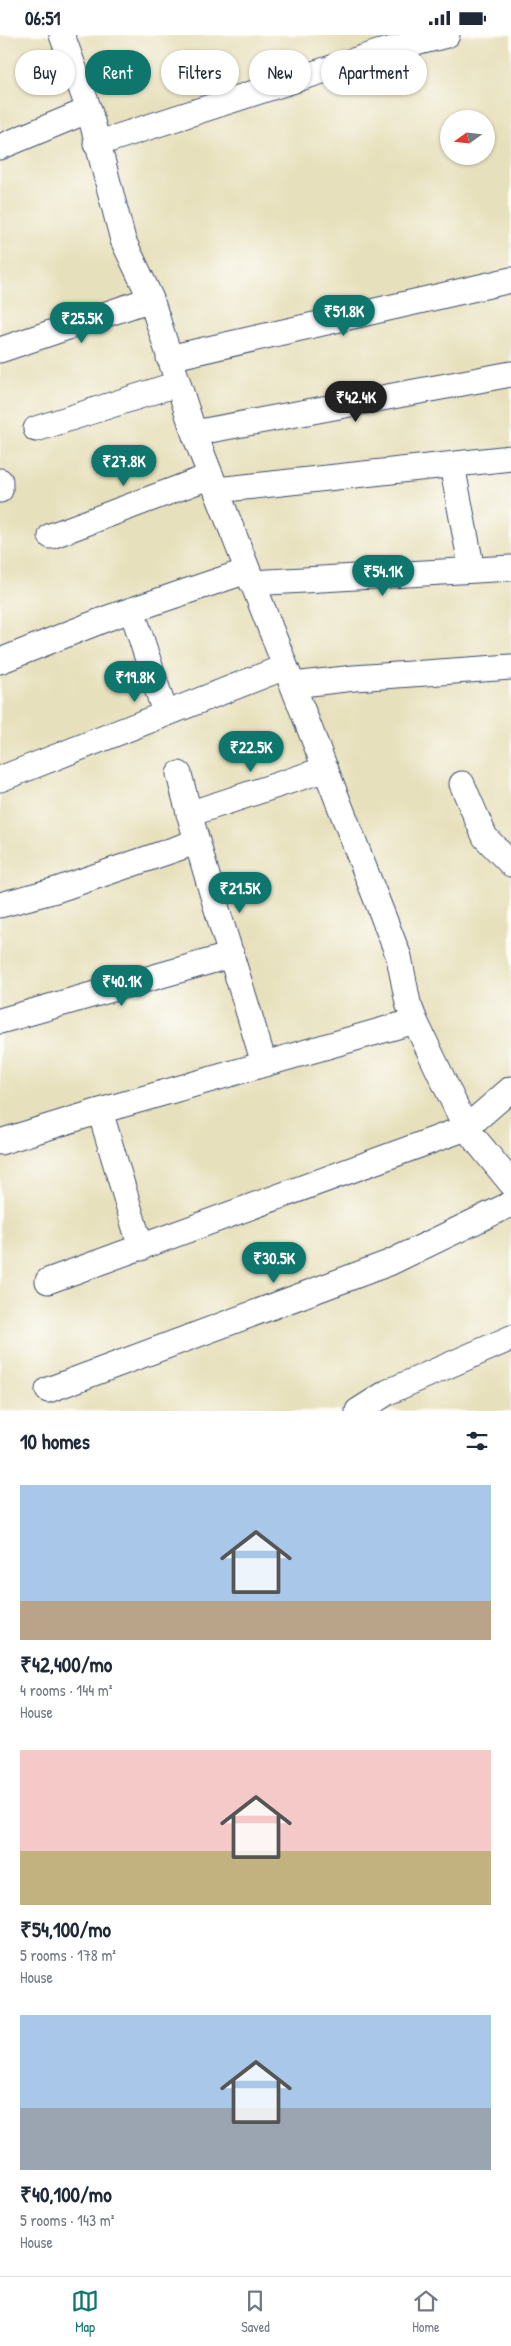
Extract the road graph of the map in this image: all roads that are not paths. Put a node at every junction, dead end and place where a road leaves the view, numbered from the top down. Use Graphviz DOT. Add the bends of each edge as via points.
graph roads {
  1 [pos="62,35"];
  2 [pos="447,35"];
  3 [pos="89,110"];
  4 [pos="96,144"];
  5 [pos="0,147"];
  6 [pos="511,280"];
  7 [pos="151,299"];
  8 [pos="0,350"];
  9 [pos="169,358"];
  10 [pos="511,374"];
  11 [pos="177,384"];
  12 [pos="36,429"];
  13 [pos="194,433"];
  14 [pos="511,458"];
  15 [pos="452,465"];
  16 [pos="0,481"];
  17 [pos="214,483"];
  18 [pos="0,490"];
  19 [pos="51,535"];
  20 [pos="511,568"];
  21 [pos="472,571"];
  22 [pos="249,577"];
  23 [pos="132,610"];
  24 [pos="0,661"];
  25 [pos="511,667"];
  26 [pos="289,676"];
  27 [pos="165,713"];
  28 [pos="326,769"];
  29 [pos="179,774"];
  30 [pos="0,779"];
  31 [pos="462,784"];
  32 [pos="189,814"];
  33 [pos="196,842"];
  34 [pos="511,864"];
  35 [pos="0,905"];
  36 [pos="232,955"];
  37 [pos="0,1021"];
  38 [pos="416,1021"];
  39 [pos="264,1064"];
  40 [pos="511,1089"];
  41 [pos="100,1111"];
  42 [pos="466,1128"];
  43 [pos="0,1142"];
  44 [pos="510,1187"];
  45 [pos="142,1248"];
  46 [pos="48,1281"];
  47 [pos="511,1339"];
  48 [pos="48,1390"];
  49 [pos="358,1411"];
  1 -- 3 [label="street"];
  2 -- 4 [label="street" via="381,52"];
  3 -- 4 [label="street"];
  3 -- 5 [label="street"];
  4 -- 7 [label="street" via="123,241"];
  6 -- 9 [label="street"];
  7 -- 8 [label="street"];
  7 -- 9 [label="street"];
  9 -- 11 [label="street"];
  10 -- 13 [label="street"];
  11 -- 12 [label="street"];
  11 -- 13 [label="street"];
  13 -- 17 [label="street"];
  14 -- 15 [label="street"];
  15 -- 17 [label="street"];
  15 -- 21 [label="street"];
  16 -- 18 [label="street"];
  17 -- 19 [label="street"];
  17 -- 22 [label="street"];
  20 -- 21 [label="street"];
  21 -- 22 [label="street"];
  22 -- 23 [label="street"];
  22 -- 26 [label="street"];
  23 -- 24 [label="street"];
  23 -- 27 [label="street"];
  25 -- 26 [label="street" via="363,677"];
  26 -- 27 [label="street"];
  26 -- 28 [label="street"];
  27 -- 30 [label="street"];
  28 -- 32 [label="street"];
  28 -- 38 [label="street" via="399,957 408,1003"];
  29 -- 32 [label="street"];
  31 -- 34 [label="street" via="485,837"];
  32 -- 33 [label="street"];
  33 -- 35 [label="street" via="56,890"];
  33 -- 36 [label="street"];
  36 -- 37 [label="street"];
  36 -- 39 [label="street"];
  38 -- 39 [label="street"];
  38 -- 42 [label="street"];
  39 -- 41 [label="street"];
  40 -- 42 [label="street"];
  41 -- 43 [label="street"];
  41 -- 45 [label="street"];
  42 -- 44 [label="street"];
  42 -- 45 [label="street"];
  44 -- 48 [label="street" via="389,1263"];
  45 -- 46 [label="street"];
  47 -- 49 [label="street" via="388,1392"];
}
